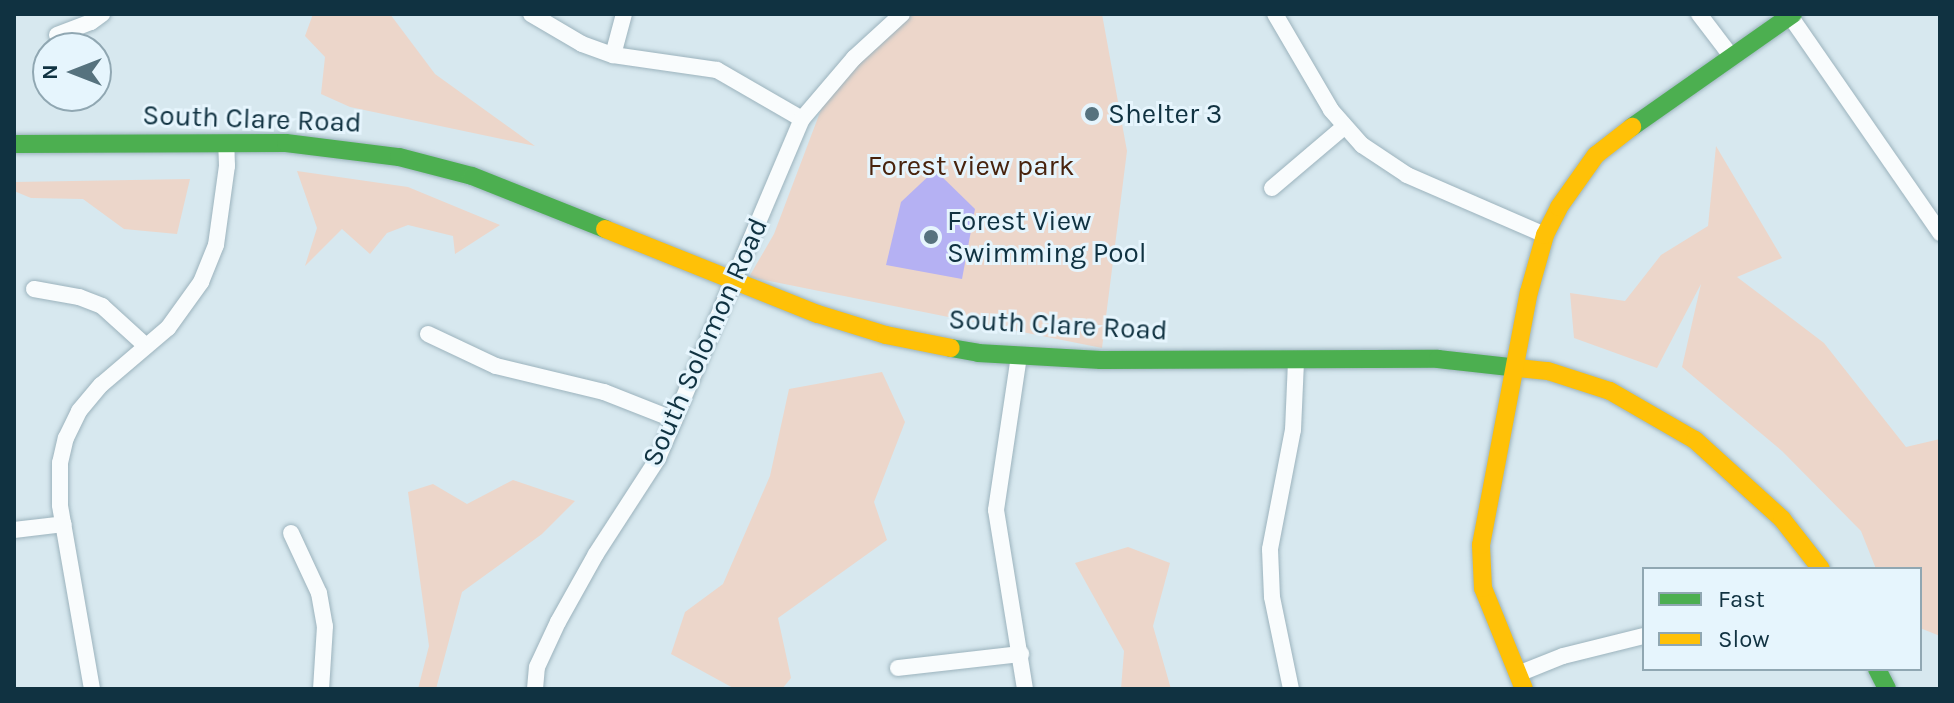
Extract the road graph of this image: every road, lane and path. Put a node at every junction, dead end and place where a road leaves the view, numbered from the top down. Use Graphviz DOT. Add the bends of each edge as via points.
graph roads {
  1 [pos="102,14"];
  2 [pos="531,14"];
  3 [pos="624,14"];
  4 [pos="902,14"];
  5 [pos="1275,14"];
  6 [pos="1699,14"];
  7 [pos="1792,15"];
  8 [pos="65,32"];
  9 [pos="613,55"];
  10 [pos="1731,56"];
  11 [pos="802,119"];
  12 [pos="1344,127"];
  13 [pos="226,143"];
  14 [pos="14,144"];
  15 [pos="1272,188"];
  16 [pos="1940,233"];
  17 [pos="1545,235"];
  18 [pos="734,281"];
  19 [pos="34,289"];
  20 [pos="428,334"];
  21 [pos="146,346"];
  22 [pos="1019,356"];
  23 [pos="1296,361"];
  24 [pos="1516,366"];
  25 [pos="675,420"];
  26 [pos="64,524"];
  27 [pos="14,530"];
  28 [pos="291,533"];
  29 [pos="1819,567"];
  30 [pos="1642,636"];
  31 [pos="1021,654"];
  32 [pos="898,668"];
  33 [pos="1878,671"];
  34 [pos="1521,681"];
  35 [pos="92,689"];
  36 [pos="321,689"];
  37 [pos="535,689"];
  38 [pos="1025,689"];
  39 [pos="1291,689"];
  40 [pos="1887,689"];
  1 -- 8 [label="street"];
  2 -- 9 [label="street" via="582,44"];
  3 -- 9 [label="street"];
  4 -- 11 [label="street, South Solomon Road" via="854,58"];
  5 -- 12 [label="street"];
  6 -- 10 [label="street"];
  7 -- 10 [label="street"];
  7 -- 16 [label="street"];
  9 -- 11 [label="street" via="717,70"];
  10 -- 17 [label="street" via="1596,155"];
  11 -- 18 [label="street, South Solomon Road"];
  12 -- 15 [label="street"];
  12 -- 17 [label="street" via="1407,175"];
  13 -- 14 [label="street, South Clare Road"];
  13 -- 18 [label="street, South Clare Road" via="325,146 433,165"];
  13 -- 21 [label="street" via="216,245 187,305"];
  17 -- 24 [label="street"];
  18 -- 22 [label="street, South Clare Road" via="886,335"];
  18 -- 25 [label="street, South Solomon Road"];
  19 -- 21 [label="street" via="102,306"];
  20 -- 25 [label="street" via="496,366 574,384"];
  21 -- 26 [label="street" via="101,385 79,411 66,438 59,487"];
  22 -- 23 [label="street, South Clare Road"];
  22 -- 31 [label="street" via="996,510"];
  23 -- 24 [label="street, South Clare Road" via="1438,359"];
  23 -- 39 [label="street" via="1293,430 1270,549 1272,597"];
  24 -- 29 [label="street, South Clare Road" via="1610,391 1695,440 1782,519"];
  24 -- 34 [label="street" via="1481,545 1483,588"];
  25 -- 37 [label="street, South Solomon Road" via="658,458 558,622 537,667"];
  26 -- 27 [label="street"];
  26 -- 35 [label="street"];
  28 -- 36 [label="street" via="319,593 325,626"];
  30 -- 34 [label="street" via="1563,656"];
  31 -- 32 [label="street"];
  31 -- 38 [label="street"];
  33 -- 40 [label="street"];
}
